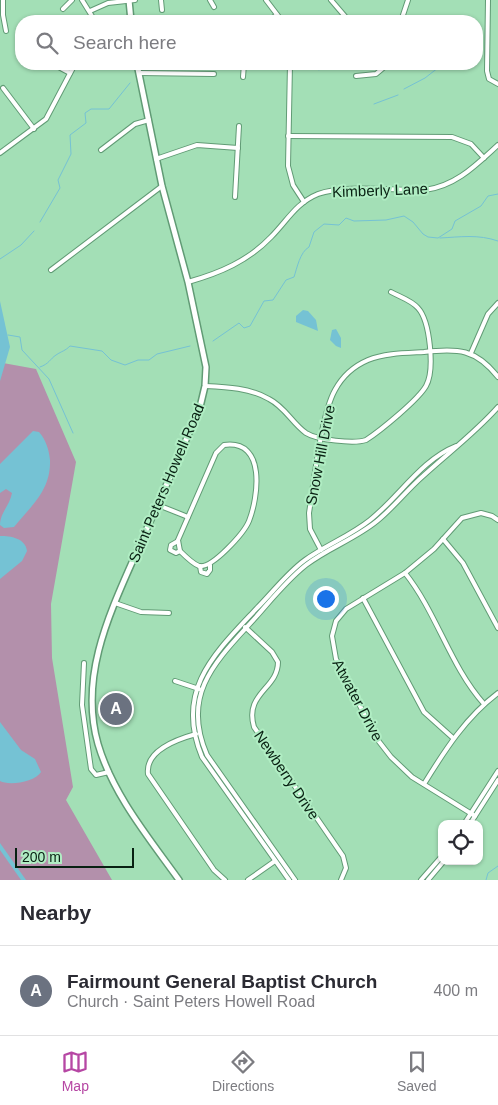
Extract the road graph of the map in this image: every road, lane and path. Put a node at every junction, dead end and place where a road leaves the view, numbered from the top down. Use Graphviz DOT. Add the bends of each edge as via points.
graph roads {
  1 [pos="2,0"];
  2 [pos="72,0"];
  3 [pos="82,0"];
  4 [pos="129,0"];
  5 [pos="135,0"];
  6 [pos="161,0"];
  7 [pos="210,0"];
  8 [pos="266,0"];
  9 [pos="331,0"];
  10 [pos="408,0"];
  11 [pos="488,0"];
  12 [pos="214,7"];
  13 [pos="63,9"];
  14 [pos="162,10"];
  15 [pos="90,11"];
  16 [pos="92,15"];
  17 [pos="130,15"];
  18 [pos="277,15"];
  19 [pos="343,15"];
  20 [pos="403,15"];
  21 [pos="6,31"];
  22 [pos="64,70"];
  23 [pos="72,70"];
  24 [pos="137,70"];
  25 [pos="244,70"];
  26 [pos="290,70"];
  27 [pos="381,70"];
  28 [pos="70,73"];
  29 [pos="138,73"];
  30 [pos="214,74"];
  31 [pos="356,76"];
  32 [pos="243,77"];
  33 [pos="498,84"];
  34 [pos="4,88"];
  35 [pos="149,120"];
  36 [pos="239,126"];
  37 [pos="34,129"];
  38 [pos="288,136"];
  39 [pos="498,145"];
  40 [pos="238,148"];
  41 [pos="101,150"];
  42 [pos="0,153"];
  43 [pos="484,158"];
  44 [pos="156,159"];
  45 [pos="162,186"];
  46 [pos="235,197"];
  47 [pos="304,202"];
  48 [pos="51,270"];
  49 [pos="188,282"];
  50 [pos="391,292"];
  51 [pos="498,303"];
  52 [pos="430,351"];
  53 [pos="471,354"];
  54 [pos="498,377"];
  55 [pos="206,386"];
  56 [pos="498,406"];
  57 [pos="322,438"];
  58 [pos="458,445"];
  59 [pos="158,505"];
  60 [pos="382,510"];
  61 [pos="386,514"];
  62 [pos="188,517"];
  63 [pos="498,520"];
  64 [pos="442,540"];
  65 [pos="178,541"];
  66 [pos="180,552"];
  67 [pos="322,552"];
  68 [pos="210,565"];
  69 [pos="200,566"];
  70 [pos="405,573"];
  71 [pos="363,598"];
  72 [pos="115,603"];
  73 [pos="168,614"];
  74 [pos="244,626"];
  75 [pos="498,628"];
  76 [pos="84,663"];
  77 [pos="174,681"];
  78 [pos="199,689"];
  79 [pos="498,693"];
  80 [pos="484,704"];
  81 [pos="197,734"];
  82 [pos="452,738"];
  83 [pos="498,771"];
  84 [pos="109,772"];
  85 [pos="498,780"];
  86 [pos="424,784"];
  87 [pos="470,813"];
  88 [pos="475,816"];
  89 [pos="466,820"];
  90 [pos="472,820"];
  91 [pos="279,858"];
  92 [pos="274,861"];
  93 [pos="438,861"];
  94 [pos="441,865"];
  95 [pos="179,880"];
  96 [pos="225,880"];
  97 [pos="248,880"];
  98 [pos="289,880"];
  99 [pos="295,880"];
  100 [pos="341,880"];
  101 [pos="421,880"];
  102 [pos="428,880"];
  1 -- 21 [label="street"];
  2 -- 13 [label="street"];
  3 -- 15 [label="street"];
  4 -- 5 [label="street"];
  4 -- 15 [label="street" via="101,5"];
  4 -- 17 [label="main road"];
  6 -- 14 [label="street"];
  7 -- 12 [label="street"];
  8 -- 18 [label="street"];
  9 -- 19 [label="street"];
  10 -- 20 [label="street"];
  11 -- 33 [label="street" via="487,71 489,79"];
  15 -- 16 [label="street"];
  22 -- 28 [label="street"];
  23 -- 28 [label="street"];
  24 -- 29 [label="main road, Saint Peters Howell Road"];
  25 -- 32 [label="street"];
  26 -- 38 [label="street"];
  27 -- 31 [label="street" via="376,74"];
  28 -- 37 [label="street" via="51,111"];
  29 -- 30 [label="street"];
  29 -- 35 [label="main road, Saint Peters Howell Road"];
  34 -- 37 [label="street"];
  35 -- 41 [label="street" via="136,124"];
  35 -- 44 [label="main road, Saint Peters Howell Road"];
  36 -- 40 [label="street"];
  37 -- 42 [label="street"];
  38 -- 43 [label="street" via="452,137 471,144"];
  38 -- 47 [label="street" via="289,172 293,186"];
  39 -- 43 [label="street, Kimberly Lane"];
  40 -- 44 [label="street" via="197,145"];
  40 -- 46 [label="street"];
  43 -- 47 [label="street, Kimberly Lane" via="458,179 432,189 337,190 323,192"];
  44 -- 45 [label="main road, Saint Peters Howell Road"];
  45 -- 48 [label="street"];
  45 -- 49 [label="main road, Saint Peters Howell Road"];
  47 -- 49 [label="street, Kimberly Lane" via="268,241 243,260"];
  49 -- 55 [label="main road, Saint Peters Howell Road" via="206,367"];
  50 -- 52 [label="street" via="410,301 422,313"];
  51 -- 53 [label="street" via="488,314"];
  52 -- 53 [label="street, Snow Hill Drive" via="451,350"];
  52 -- 57 [label="street, Snow Hill Drive" via="380,357 353,370 340,382 333,395"];
  52 -- 57 [label="street" via="431,369 426,387 372,436 356,443"];
  53 -- 54 [label="street, Snow Hill Drive" via="488,365"];
  55 -- 57 [label="street" via="260,394 278,404 308,434"];
  55 -- 59 [label="main road, Saint Peters Howell Road"];
  56 -- 58 [label="street"];
  57 -- 67 [label="street, Snow Hill Drive" via="309,513 310,529"];
  58 -- 60 [label="street" via="432,461"];
  58 -- 61 [label="street"];
  59 -- 62 [label="street"];
  59 -- 72 [label="main road, Saint Peters Howell Road"];
  60 -- 61 [label="street"];
  60 -- 67 [label="street"];
  61 -- 67 [label="street" via="359,534"];
  62 -- 65 [label="street"];
  62 -- 68 [label="street" via="218,450 224,445 232,445 249,455 257,469 249,520"];
  63 -- 64 [label="street, Atwater Drive" via="486,513 467,515"];
  64 -- 70 [label="street, Atwater Drive"];
  64 -- 75 [label="street" via="463,563"];
  65 -- 66 [label="street"];
  65 -- 66 [label="street" via="171,545 170,550"];
  66 -- 69 [label="street"];
  67 -- 74 [label="street"];
  68 -- 69 [label="street"];
  68 -- 69 [label="street" via="207,574 201,572"];
  70 -- 71 [label="street, Atwater Drive"];
  70 -- 80 [label="street" via="468,684"];
  71 -- 82 [label="street" via="424,712"];
  71 -- 86 [label="street, Atwater Drive" via="346,609 336,621 332,636 333,652 383,748 404,770"];
  72 -- 73 [label="street" via="141,612"];
  72 -- 84 [label="main road, Saint Peters Howell Road" via="98,648 92,684 92,710 98,744"];
  74 -- 78 [label="street" via="214,663"];
  74 -- 100 [label="street, Newberry Drive" via="272,652 278,662 275,676 253,706 254,727 343,856 346,868"];
  76 -- 84 [label="street" via="82,705 91,768 96,776"];
  77 -- 78 [label="street"];
  78 -- 81 [label="street"];
  79 -- 80 [label="street"];
  80 -- 82 [label="street"];
  81 -- 91 [label="street" via="211,762"];
  81 -- 92 [label="street" via="206,764"];
  81 -- 96 [label="street" via="176,741 156,754 149,762 148,774 214,870"];
  82 -- 86 [label="street"];
  83 -- 87 [label="street"];
  84 -- 95 [label="main road, Saint Peters Howell Road"];
  85 -- 88 [label="street"];
  86 -- 87 [label="street, Atwater Drive"];
  87 -- 88 [label="street, Atwater Drive"];
  87 -- 89 [label="street"];
  88 -- 90 [label="street"];
  91 -- 92 [label="street"];
  91 -- 99 [label="street"];
  92 -- 97 [label="street"];
  92 -- 98 [label="street"];
  93 -- 101 [label="street"];
  94 -- 102 [label="street"];
}
